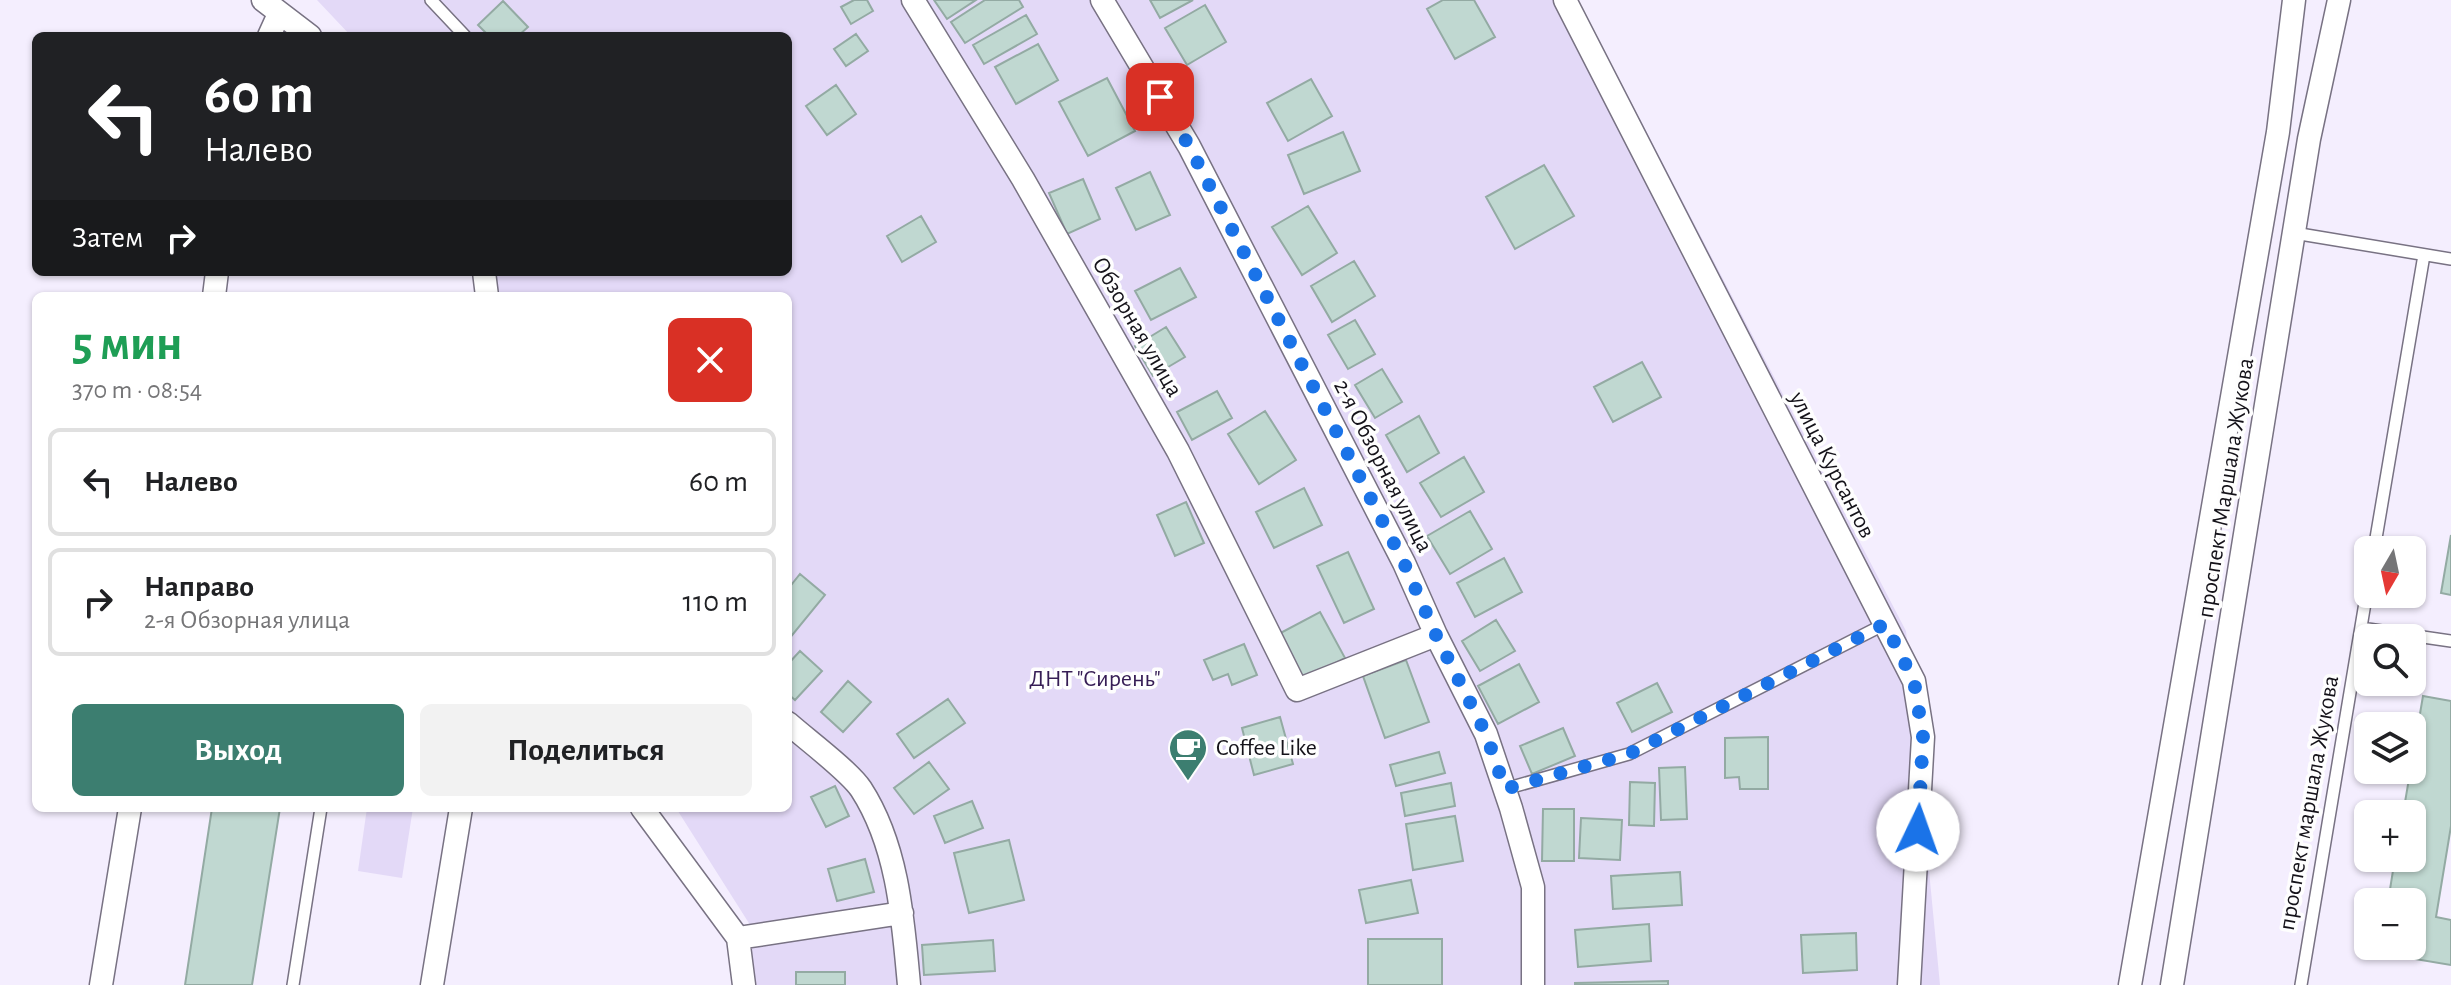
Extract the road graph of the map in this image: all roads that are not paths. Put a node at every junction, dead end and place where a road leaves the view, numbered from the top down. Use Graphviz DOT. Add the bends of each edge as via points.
graph roads {
  1 [pos="431,0"];
  2 [pos="913,0"];
  3 [pos="1102,0"];
  4 [pos="1565,0"];
  5 [pos="2294,0"];
  6 [pos="2339,0"];
  7 [pos="276,5"];
  8 [pos="270,32"];
  9 [pos="306,32"];
  10 [pos="461,32"];
  11 [pos="2294,233"];
  12 [pos="2424,255"];
  13 [pos="2451,259"];
  14 [pos="2376,536"];
  15 [pos="1885,624"];
  16 [pos="1436,635"];
  17 [pos="2426,637"];
  18 [pos="2451,641"];
  19 [pos="2354,670"];
  20 [pos="792,727"];
  21 [pos="1505,789"];
  22 [pos="129,812"];
  23 [pos="320,812"];
  24 [pos="460,812"];
  25 [pos="645,812"];
  26 [pos="902,913"];
  27 [pos="738,938"];
  28 [pos="101,985"];
  29 [pos="293,985"];
  30 [pos="432,985"];
  31 [pos="744,985"];
  32 [pos="909,985"];
  33 [pos="1533,985"];
  34 [pos="1909,985"];
  35 [pos="2130,985"];
  36 [pos="2172,985"];
  37 [pos="2301,985"];
  1 -- 10 [label="lane"];
  2 -- 16 [label="street, Обзорная улица" via="1023,179 1178,451 1297,690"];
  3 -- 16 [label="street, 2-я Обзорная улица" via="1189,146"];
  4 -- 15 [label="street, улица Курсантов"];
  5 -- 35 [label="street, проспект Маршала Жукова" via="2278,132"];
  6 -- 11 [label="street, проспект Маршала Жукова"];
  7 -- 8 [label="street"];
  7 -- 9 [label="street"];
  11 -- 12 [label="lane"];
  11 -- 36 [label="street, проспект Маршала Жукова"];
  12 -- 13 [label="lane"];
  12 -- 14 [label="lane"];
  15 -- 21 [label="lane" via="1629,754"];
  15 -- 34 [label="street, улица Курсантов" via="1914,681 1923,737"];
  16 -- 21 [label="street, 2-я Обзорная улица" via="1486,734"];
  17 -- 18 [label="lane"];
  19 -- 37 [label="lane, проспект маршала Жукова"];
  20 -- 26 [label="street" via="859,787 882,829"];
  21 -- 33 [label="street, 2-я Обзорная улица" via="1533,887"];
  22 -- 28 [label="street"];
  23 -- 29 [label="lane"];
  24 -- 30 [label="street"];
  25 -- 27 [label="street"];
  26 -- 27 [label="street"];
  26 -- 32 [label="street"];
  27 -- 31 [label="street"];
}
